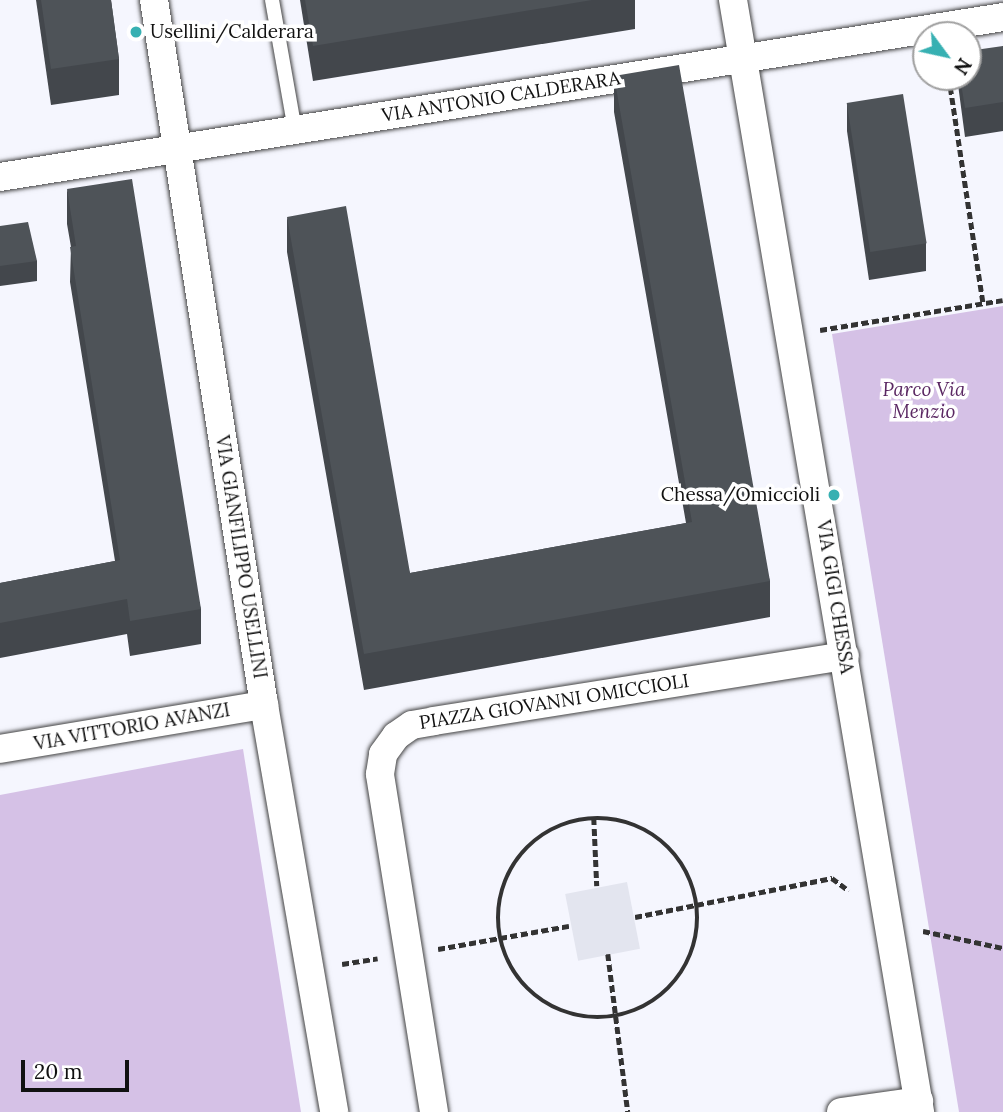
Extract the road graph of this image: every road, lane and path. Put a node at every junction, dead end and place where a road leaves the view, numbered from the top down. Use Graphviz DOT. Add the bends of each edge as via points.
graph roads {
  1 [pos="154,0"];
  2 [pos="272,0"];
  3 [pos="733,0"];
  4 [pos="1003,17"];
  5 [pos="743,57"];
  6 [pos="950,91"];
  7 [pos="295,131"];
  8 [pos="176,150"];
  9 [pos="0,177"];
  10 [pos="1003,300"];
  11 [pos="983,303"];
  12 [pos="792,334"];
  13 [pos="845,656"];
  14 [pos="264,705"];
  15 [pos="0,749"];
  16 [pos="594,818"];
  17 [pos="597,886"];
  18 [pos="697,901"];
  19 [pos="635,916"];
  20 [pos="889,924"];
  21 [pos="569,926"];
  22 [pos="500,939"];
  23 [pos="1003,948"];
  24 [pos="407,954"];
  25 [pos="608,954"];
  26 [pos="310,969"];
  27 [pos="615,1017"];
  28 [pos="920,1106"];
  29 [pos="334,1112"];
  30 [pos="434,1112"];
  31 [pos="628,1112"];
  32 [pos="841,1112"];
  1 -- 8 [label="street, VIA GIANFILIPPO USELLINI"];
  2 -- 7 [label="lane"];
  3 -- 5 [label="street, VIA GIGI CHESSA"];
  4 -- 5 [label="street, VIA ANTONIO CALDERARA"];
  5 -- 7 [label="street, VIA ANTONIO CALDERARA"];
  5 -- 12 [label="street, VIA GIGI CHESSA"];
  6 -- 11 [label="path"];
  7 -- 8 [label="street, VIA ANTONIO CALDERARA"];
  8 -- 9 [label="street, VIA ANTONIO CALDERARA"];
  8 -- 14 [label="street, VIA GIANFILIPPO USELLINI"];
  10 -- 11 [label="path"];
  11 -- 12 [label="path"];
  12 -- 13 [label="street, VIA GIGI CHESSA"];
  13 -- 20 [label="street, VIA GIGI CHESSA"];
  13 -- 24 [label="street, PIAZZA GIOVANNI OMICCIOLI" via="412,725 396,736 383,754 380,774"];
  14 -- 15 [label="street, VIA VITTORIO AVANZI"];
  14 -- 26 [label="street, VIA GIANFILIPPO USELLINI"];
  16 -- 17 [label="path"];
  16 -- 18 [label="path" via="641,827 661,840 691,878"];
  16 -- 22 [label="path" via="547,832 512,867 498,914"];
  18 -- 19 [label="path"];
  18 -- 20 [label="path" via="832,878"];
  18 -- 27 [label="path" via="695,946 673,985 656,1000"];
  20 -- 23 [label="path"];
  20 -- 28 [label="street, VIA GIGI CHESSA"];
  21 -- 22 [label="path"];
  22 -- 24 [label="path"];
  22 -- 27 [label="path" via="507,960 533,994 572,1015"];
  24 -- 26 [label="path"];
  24 -- 30 [label="street, PIAZZA GIOVANNI OMICCIOLI"];
  25 -- 27 [label="path"];
  26 -- 29 [label="street, VIA GIANFILIPPO USELLINI"];
  27 -- 31 [label="path"];
  28 -- 32 [label="street"];
}
